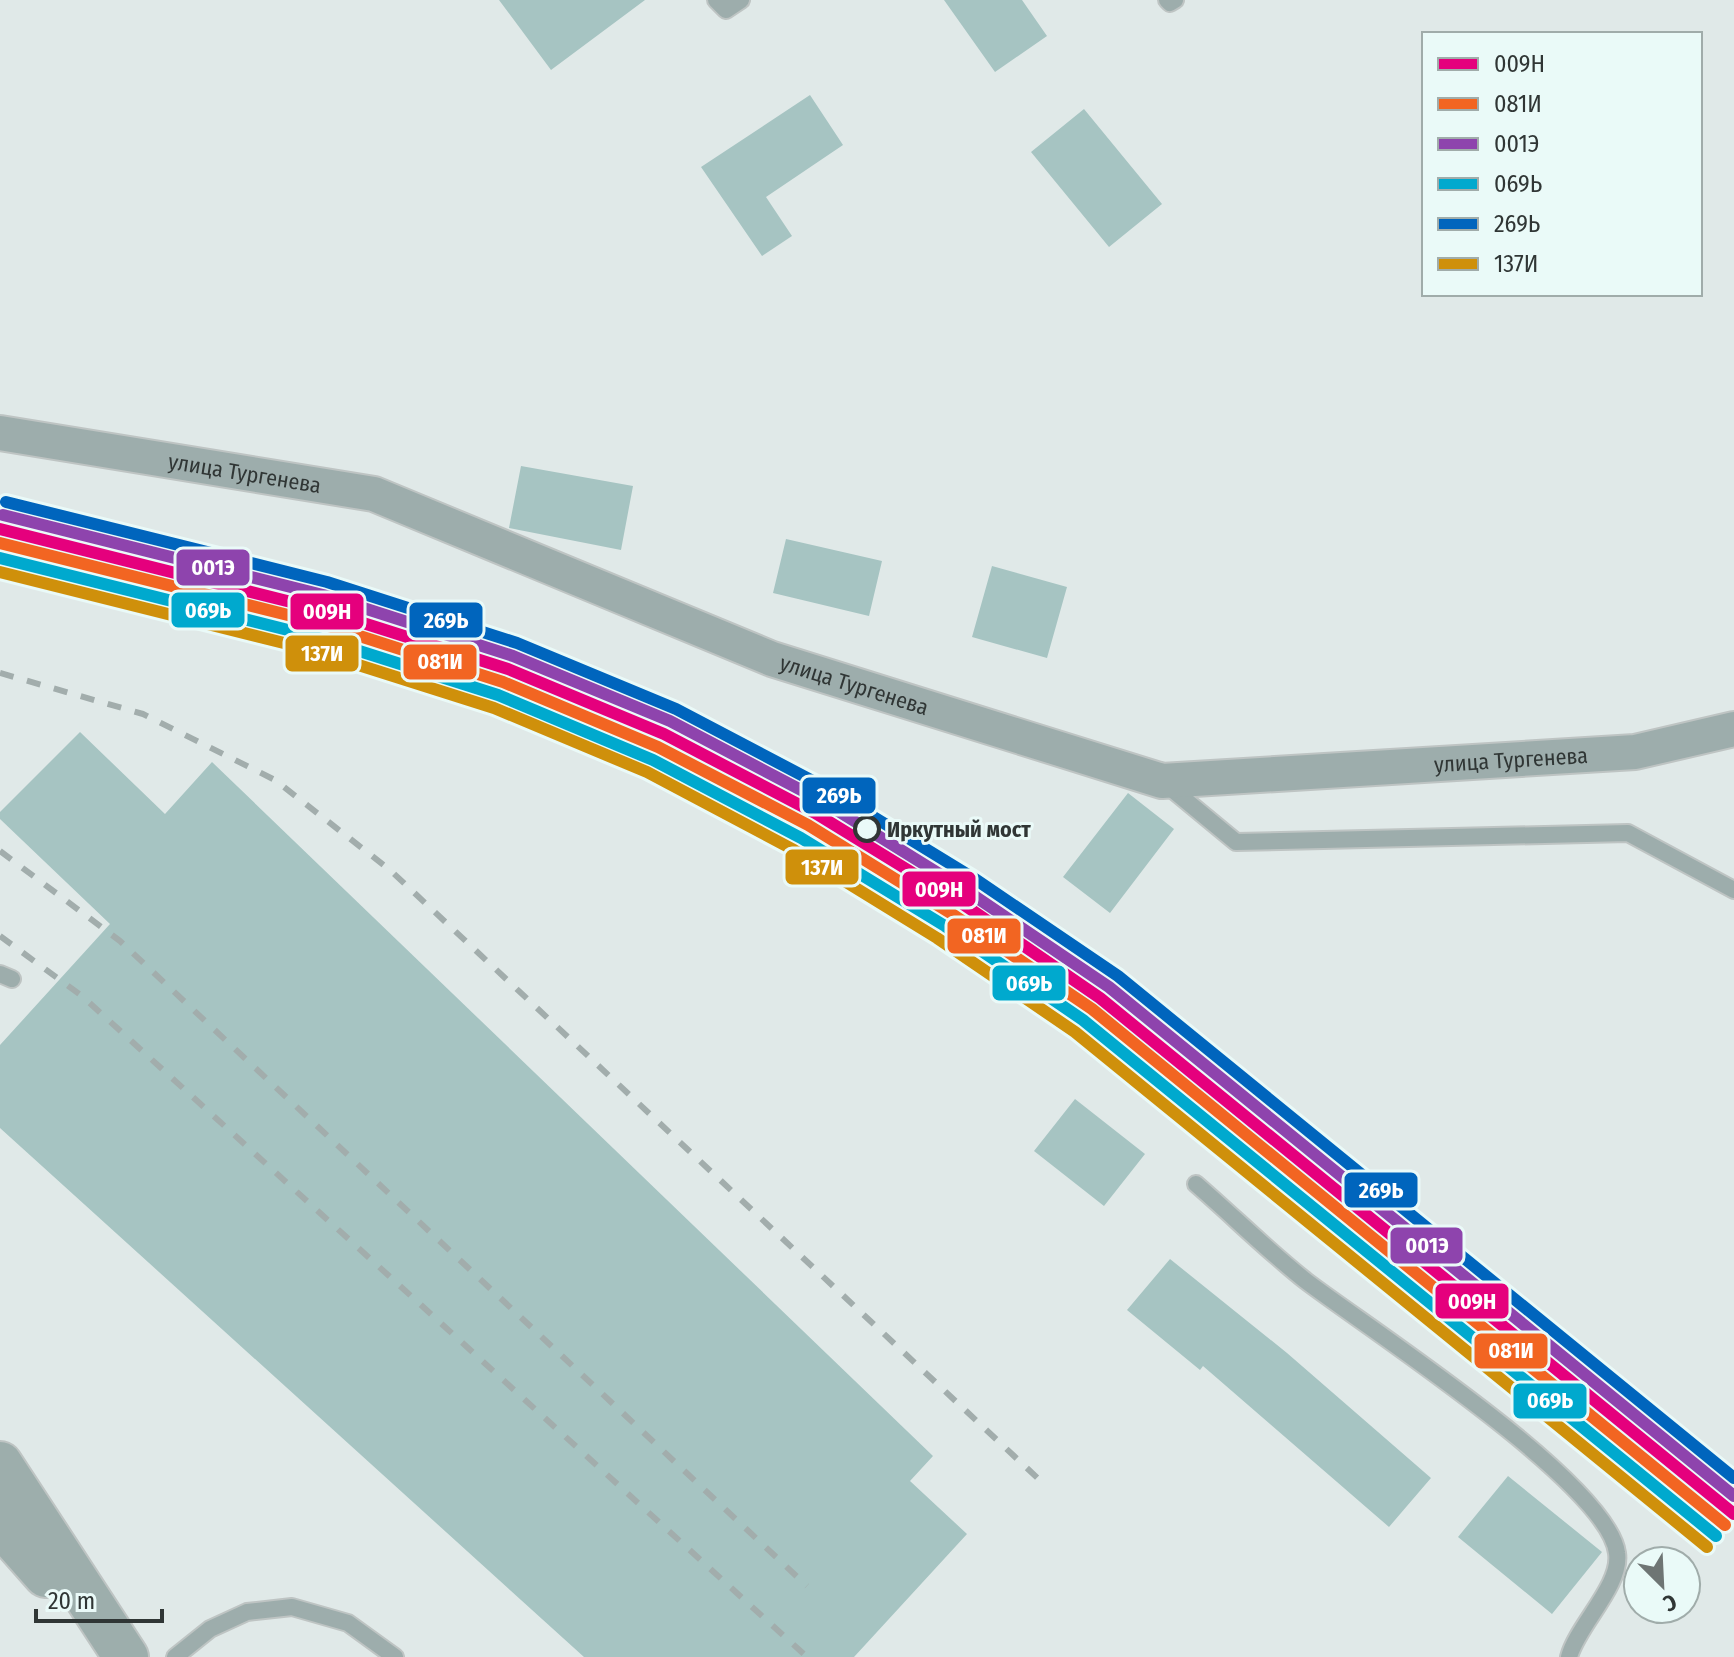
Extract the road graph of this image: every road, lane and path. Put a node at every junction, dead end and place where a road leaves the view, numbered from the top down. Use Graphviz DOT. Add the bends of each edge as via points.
graph roads {
  1 [pos="716,0"];
  2 [pos="741,0"];
  3 [pos="1167,0"];
  4 [pos="1175,0"];
  5 [pos="0,433"];
  6 [pos="1734,729"];
  7 [pos="1162,781"];
  8 [pos="1734,890"];
  9 [pos="1196,1184"];
  10 [pos="0,1464"];
  11 [pos="0,1523"];
  12 [pos="119,1657"];
  13 [pos="126,1657"];
  14 [pos="175,1657"];
  15 [pos="395,1657"];
  16 [pos="1569,1657"];
  1 -- 2 [label="lane" via="726,10"];
  3 -- 4 [label="lane"];
  5 -- 7 [label="street, улица Тургенева" via="374,494 772,659"];
  6 -- 7 [label="street, улица Тургенева" via="1635,752"];
  7 -- 8 [label="lane" via="1236,842 1628,833"];
  9 -- 16 [label="lane" via="1303,1279 1548,1461 1600,1514 1618,1554 1613,1578"];
  10 -- 13 [label="main road"];
  11 -- 12 [label="main road"];
  14 -- 15 [label="lane" via="210,1629 247,1612 292,1607 348,1623"];
}
